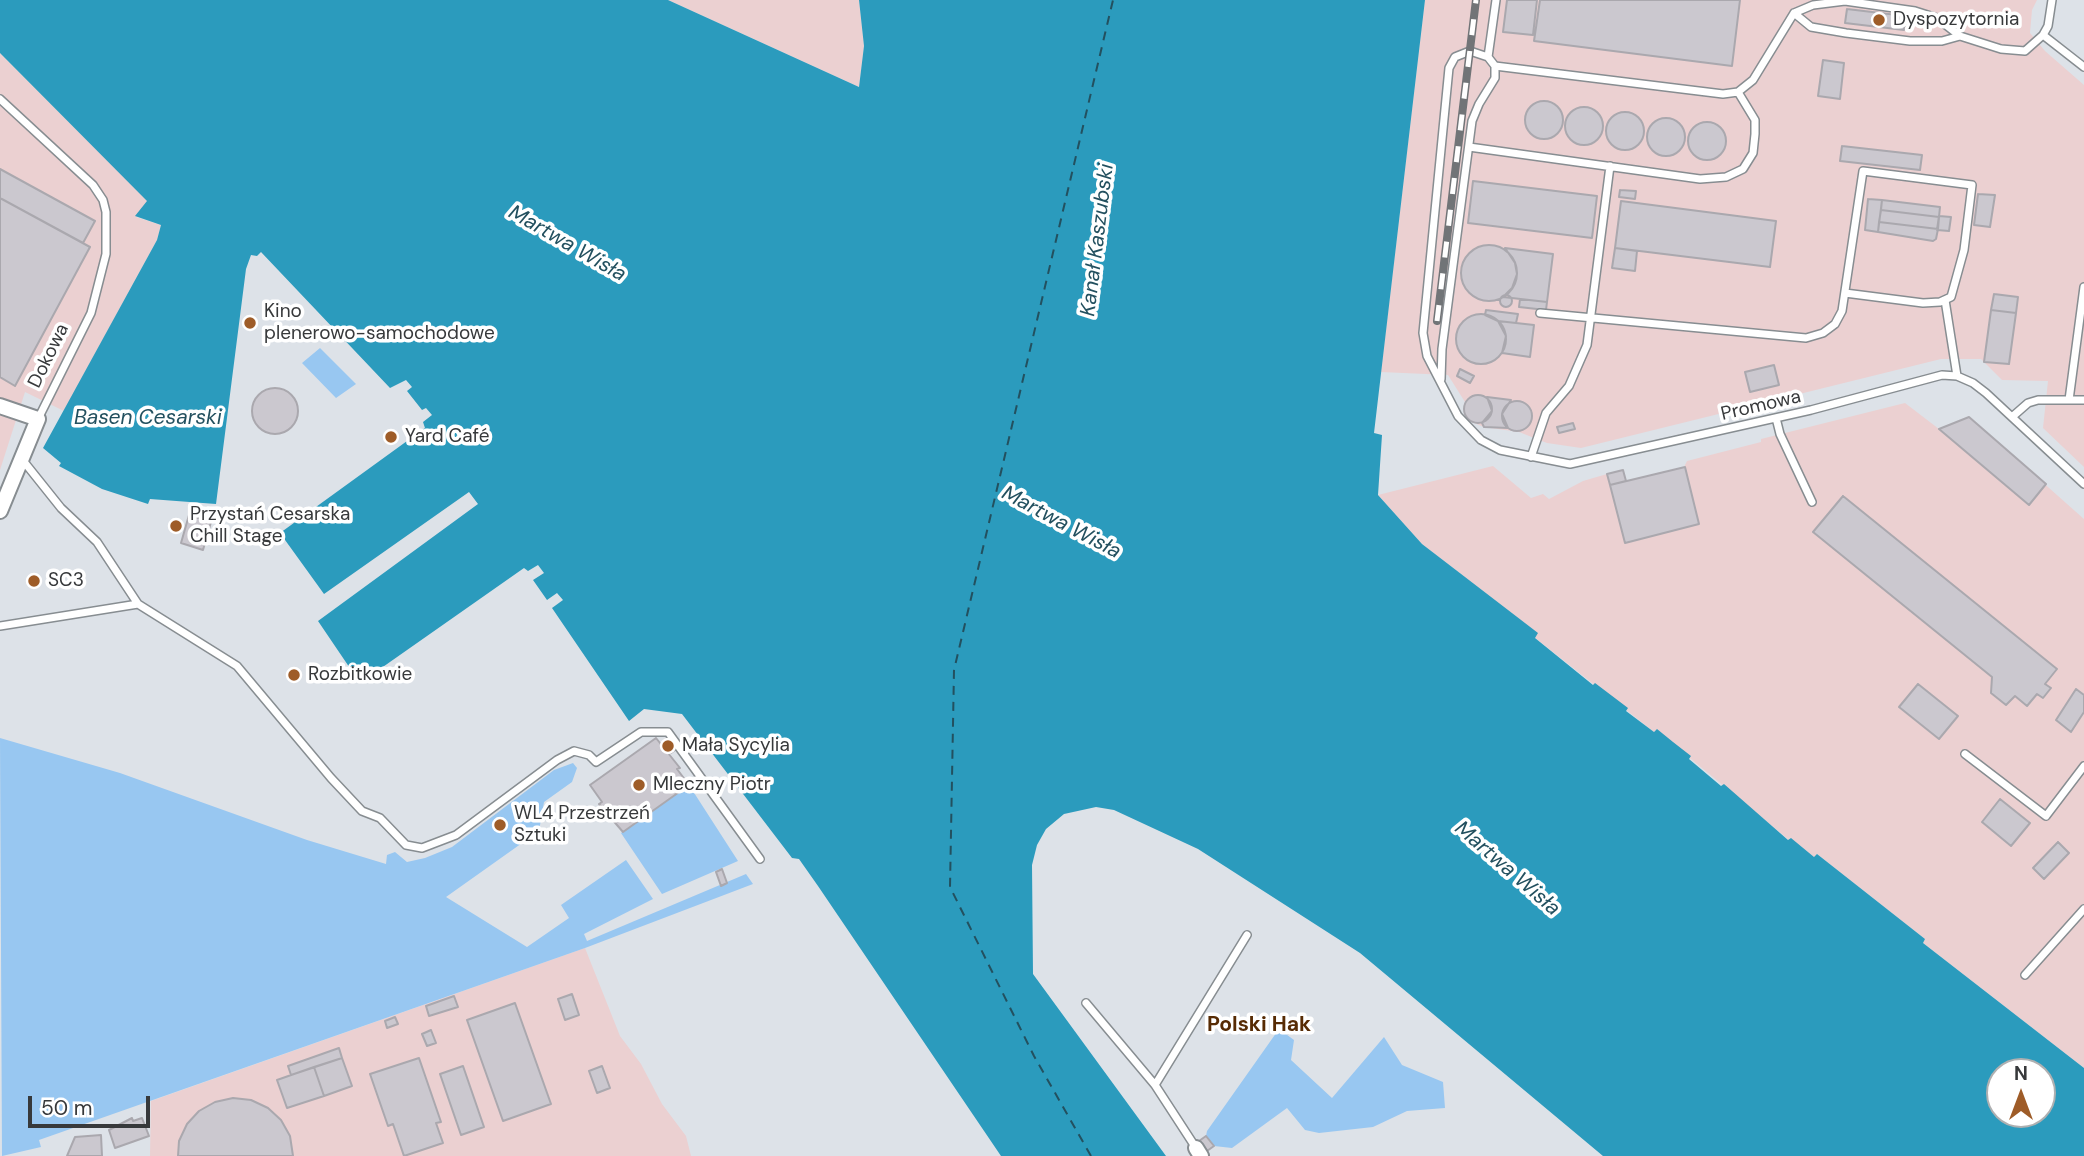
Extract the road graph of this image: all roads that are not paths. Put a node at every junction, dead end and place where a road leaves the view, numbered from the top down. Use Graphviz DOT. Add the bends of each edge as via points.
graph roads {
  1 [pos="1496,0"];
  2 [pos="2052,0"];
  3 [pos="1821,2"];
  4 [pos="1794,13"];
  5 [pos="2043,35"];
  6 [pos="1960,36"];
  7 [pos="1488,57"];
  8 [pos="1495,66"];
  9 [pos="2084,67"];
  10 [pos="1738,92"];
  11 [pos="0,99"];
  12 [pos="1469,146"];
  13 [pos="1610,166"];
  14 [pos="2084,287"];
  15 [pos="1845,293"];
  16 [pos="1945,300"];
  17 [pos="1540,313"];
  18 [pos="1590,319"];
  19 [pos="1957,376"];
  20 [pos="1441,379"];
  21 [pos="2069,400"];
  22 [pos="2084,400"];
  23 [pos="0,406"];
  24 [pos="2012,417"];
  25 [pos="1776,418"];
  26 [pos="38,419"];
  27 [pos="21,457"];
  28 [pos="1531,457"];
  29 [pos="2084,484"];
  30 [pos="1812,502"];
  31 [pos="0,511"];
  32 [pos="138,604"];
  33 [pos="0,626"];
  34 [pos="1965,754"];
  35 [pos="2084,766"];
  36 [pos="760,859"];
  37 [pos="2084,909"];
  38 [pos="1247,935"];
  39 [pos="2025,975"];
  40 [pos="1086,1003"];
  41 [pos="1155,1084"];
  42 [pos="1199,1152"];
  1 -- 7 [label="lane"];
  2 -- 5 [label="lane"];
  3 -- 4 [label="lane"];
  3 -- 6 [label="lane" via="1915,11 1937,19"];
  4 -- 6 [label="lane" via="1811,27 1846,33 1910,41"];
  4 -- 10 [label="lane" via="1753,80"];
  5 -- 6 [label="lane" via="2025,51"];
  5 -- 9 [label="lane"];
  7 -- 8 [label="lane"];
  7 -- 20 [label="lane, Promowa" via="1463,51 1449,68 1423,314 1427,356"];
  8 -- 10 [label="lane" via="1723,94"];
  8 -- 12 [label="lane" via="1496,78 1472,121"];
  10 -- 13 [label="lane" via="1755,120 1752,153 1743,169 1726,177 1700,179"];
  11 -- 26 [label="lane, Dokowa" via="93,185 106,212 106,254 91,313"];
  12 -- 13 [label="lane"];
  12 -- 20 [label="lane"];
  13 -- 18 [label="lane"];
  14 -- 21 [label="lane"];
  15 -- 16 [label="lane" via="1923,303"];
  15 -- 16 [label="lane" via="1863,171 1972,185 1964,250 1951,297"];
  15 -- 18 [label="lane" via="1835,324 1806,338"];
  16 -- 19 [label="lane"];
  17 -- 18 [label="lane"];
  18 -- 28 [label="lane" via="1582,362 1546,413"];
  19 -- 24 [label="lane" via="1973,383"];
  19 -- 25 [label="lane, Promowa" via="1942,375"];
  20 -- 28 [label="lane, Promowa" via="1458,416 1481,440"];
  21 -- 22 [label="lane"];
  21 -- 24 [label="lane" via="2028,403"];
  23 -- 26 [label="street"];
  24 -- 29 [label="lane"];
  25 -- 28 [label="lane, Promowa" via="1589,461 1570,464"];
  25 -- 30 [label="lane"];
  26 -- 27 [label="street, Dokowa"];
  27 -- 31 [label="street, Dokowa"];
  27 -- 32 [label="lane" via="61,508 97,542"];
  32 -- 33 [label="lane"];
  32 -- 36 [label="lane" via="237,666 362,811 380,818 406,845 422,848 456,835 574,751 596,762 641,732 668,732"];
  34 -- 35 [label="lane" via="2046,816"];
  37 -- 39 [label="lane"];
  38 -- 41 [label="lane"];
  40 -- 41 [label="lane"];
  41 -- 42 [label="lane"];
}
